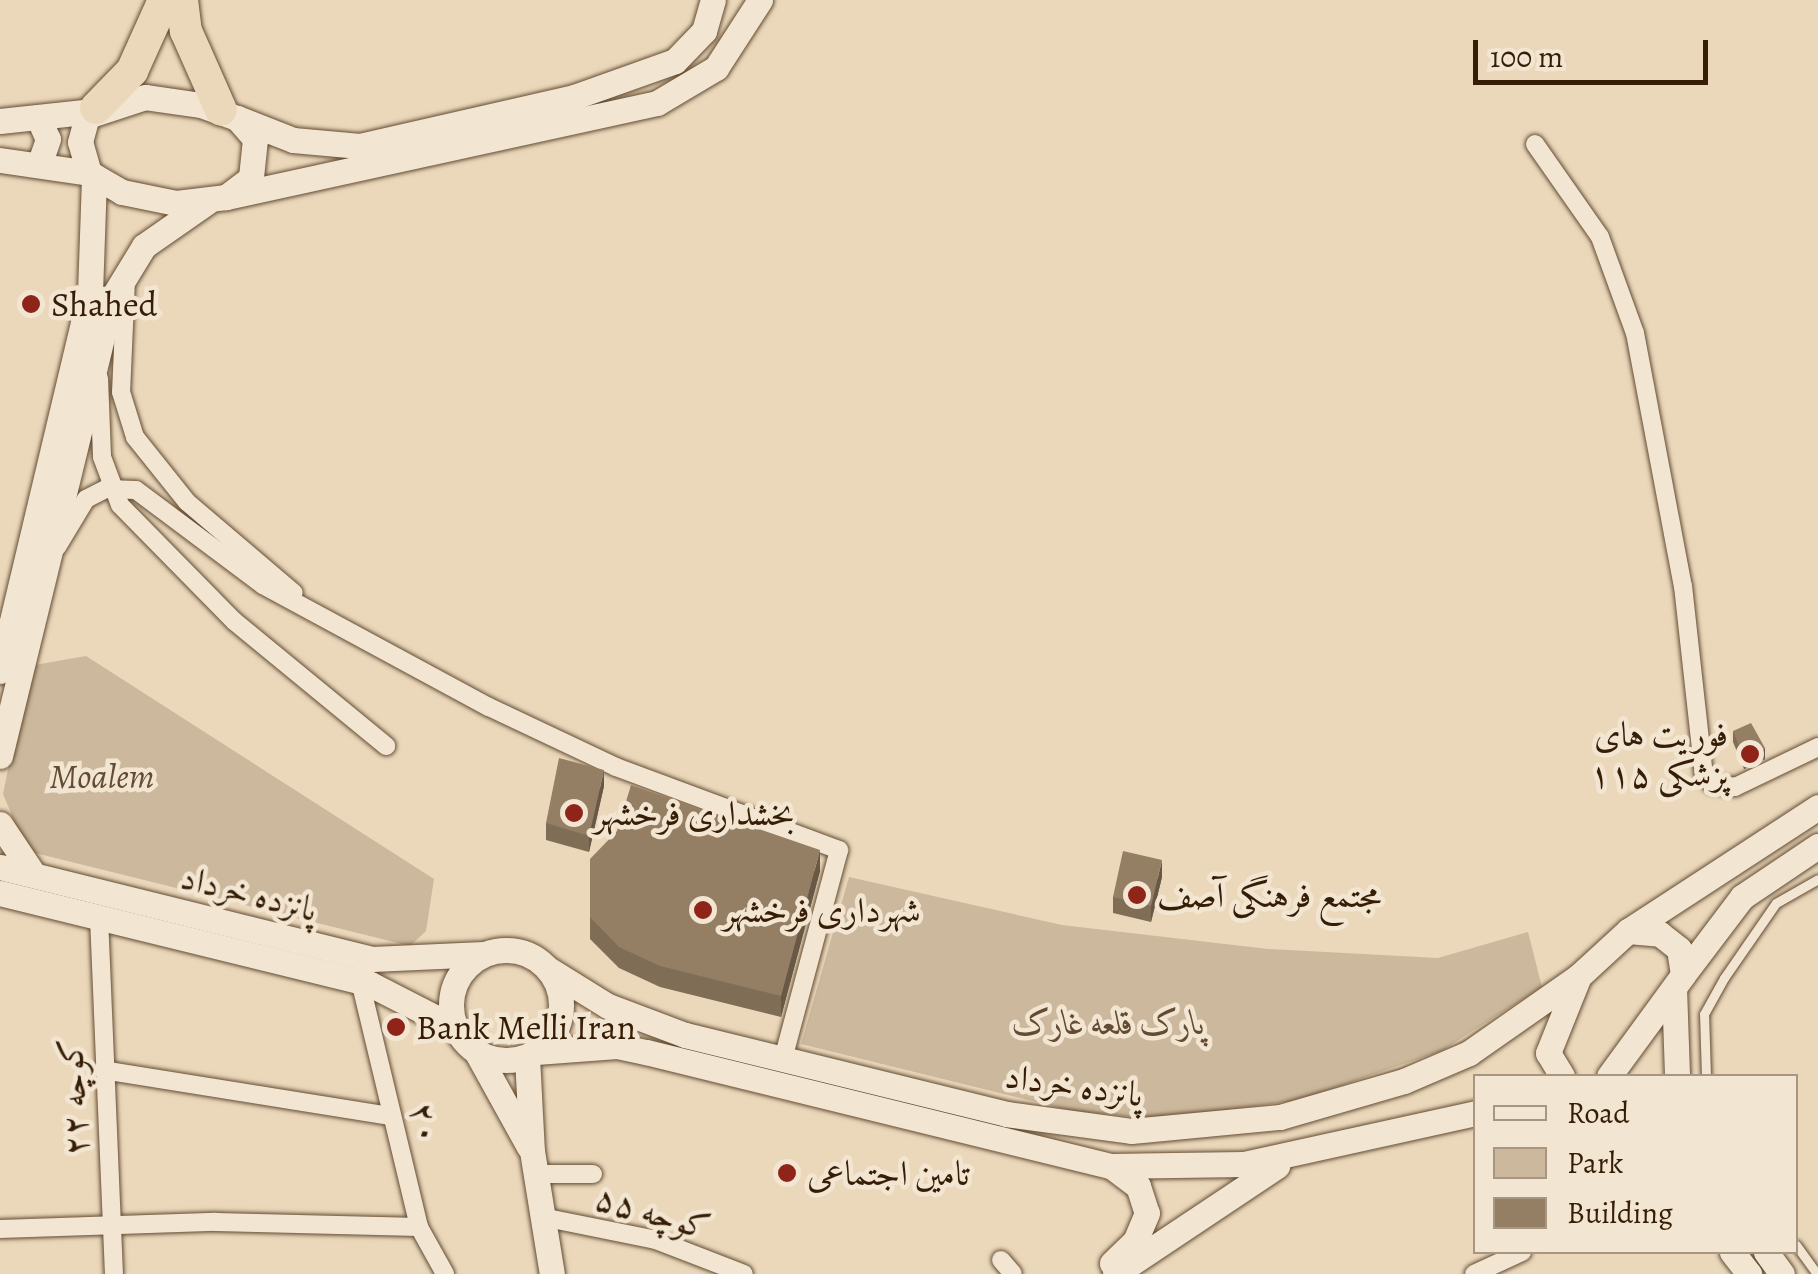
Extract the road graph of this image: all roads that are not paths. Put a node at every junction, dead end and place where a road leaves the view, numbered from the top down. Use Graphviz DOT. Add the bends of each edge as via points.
graph roads {
  1 [pos="164,0"];
  2 [pos="182,0"];
  3 [pos="713,0"];
  4 [pos="726,0"];
  5 [pos="760,0"];
  6 [pos="574,97"];
  7 [pos="94,110"];
  8 [pos="229,114"];
  9 [pos="38,117"];
  10 [pos="0,122"];
  11 [pos="294,140"];
  12 [pos="1535,144"];
  13 [pos="0,160"];
  14 [pos="40,162"];
  15 [pos="91,175"];
  16 [pos="297,182"];
  17 [pos="217,200"];
  18 [pos="126,271"];
  19 [pos="98,347"];
  20 [pos="113,488"];
  21 [pos="44,568"];
  22 [pos="309,606"];
  23 [pos="0,671"];
  24 [pos="7,694"];
  25 [pos="386,746"];
  26 [pos="1818,747"];
  27 [pos="0,756"];
  28 [pos="1818,807"];
  29 [pos="0,824"];
  30 [pos="1818,846"];
  31 [pos="0,867"];
  32 [pos="34,875"];
  33 [pos="1818,878"];
  34 [pos="0,892"];
  35 [pos="99,917"];
  36 [pos="1628,931"];
  37 [pos="484,954"];
  38 [pos="548,969"];
  39 [pos="1579,976"];
  40 [pos="360,981"];
  41 [pos="1679,982"];
  42 [pos="454,1027"];
  43 [pos="477,1053"];
  44 [pos="532,1054"];
  45 [pos="783,1059"];
  46 [pos="103,1070"];
  47 [pos="1561,1074"];
  48 [pos="1611,1074"];
  49 [pos="1676,1074"];
  50 [pos="1706,1074"];
  51 [pos="1473,1114"];
  52 [pos="391,1116"];
  53 [pos="1304,1152"];
  54 [pos="534,1163"];
  55 [pos="1112,1166"];
  56 [pos="594,1174"];
  57 [pos="542,1218"];
  58 [pos="112,1227"];
  59 [pos="419,1227"];
  60 [pos="0,1230"];
  61 [pos="1798,1247"];
  62 [pos="1518,1254"];
  63 [pos="1133,1270"];
  64 [pos="114,1274"];
  65 [pos="445,1274"];
  66 [pos="552,1274"];
  67 [pos="744,1274"];
  68 [pos="1101,1274"];
  69 [pos="1474,1274"];
  70 [pos="1818,1274"];
  1 -- 7 [label="highway" via="132,70"];
  2 -- 8 [label="highway" via="186,31"];
  3 -- 6 [label="main road" via="704,31 675,61"];
  4 -- 6 [label="main road" via="712,49 678,78"];
  5 -- 16 [label="main road" via="716,68 657,103"];
  6 -- 11 [label="main road" via="360,146"];
  7 -- 8 [label="main road" via="146,98"];
  7 -- 9 [label="main road"];
  7 -- 15 [label="main road" via="80,142"];
  8 -- 11 [label="main road"];
  8 -- 17 [label="main road" via="255,138 256,165 242,189"];
  9 -- 10 [label="main road"];
  9 -- 14 [label="main road" via="48,139"];
  11 -- 16 [label="main road" via="286,157"];
  12 -- 26 [label="street" via="1600,237 1636,333 1682,586 1704,775 1712,784 1736,787"];
  13 -- 14 [label="main road"];
  14 -- 15 [label="main road"];
  15 -- 17 [label="main road" via="122,192"];
  15 -- 23 [label="main road" via="90,293"];
  16 -- 17 [label="main road"];
  17 -- 18 [label="main road" via="144,246"];
  18 -- 19 [label="main road"];
  18 -- 22 [label="street" via="121,392 136,437 188,502"];
  19 -- 20 [label="street" via="102,457"];
  19 -- 21 [label="main road"];
  20 -- 21 [label="street" via="86,499"];
  20 -- 22 [label="street" via="136,490 263,585"];
  20 -- 25 [label="street" via="120,505 234,621"];
  21 -- 24 [label="main road"];
  22 -- 45 [label="street" via="488,707 616,767 838,850"];
  24 -- 27 [label="main road"];
  28 -- 36 [label="main road, پانزده خرداد"];
  29 -- 32 [label="main road"];
  30 -- 41 [label="main road" via="1742,897"];
  31 -- 32 [label="main road, پانزده خرداد"];
  32 -- 37 [label="main road, پانزده خرداد" via="372,960"];
  33 -- 50 [label="lane" via="1776,904 1724,978 1704,1014"];
  34 -- 35 [label="main road, پانزده خرداد"];
  35 -- 40 [label="main road, پانزده خرداد"];
  35 -- 46 [label="street, کوچه ۲۲"];
  36 -- 39 [label="main road, پانزده خرداد"];
  36 -- 41 [label="main road" via="1670,939 1683,960"];
  37 -- 38 [label="main road" via="518,951"];
  37 -- 42 [label="main road" via="458,977 450,1010"];
  38 -- 44 [label="main road" via="561,1013"];
  38 -- 45 [label="main road, پانزده خرداد" via="608,1006 686,1035"];
  39 -- 45 [label="main road, پانزده خرداد" via="1470,1053 1404,1081 1280,1118 1195,1130 1132,1131 1006,1114"];
  39 -- 47 [label="main road" via="1548,1053"];
  40 -- 42 [label="main road, پانزده خرداد"];
  40 -- 52 [label="street, ۲۰"];
  41 -- 48 [label="main road"];
  41 -- 49 [label="main road"];
  42 -- 43 [label="main road"];
  43 -- 44 [label="main road" via="493,1060"];
  43 -- 54 [label="main road"];
  44 -- 54 [label="main road"];
  44 -- 55 [label="main road, پانزده خرداد" via="617,1046"];
  46 -- 52 [label="street"];
  46 -- 58 [label="street, کوچه ۲۲"];
  51 -- 53 [label="main road, پانزده خرداد"];
  52 -- 59 [label="street, ۲۰"];
  53 -- 55 [label="main road, پانزده خرداد" via="1190,1169"];
  53 -- 63 [label="main road" via="1236,1189"];
  54 -- 56 [label="street"];
  54 -- 57 [label="main road"];
  55 -- 68 [label="main road" via="1138,1186 1147,1214 1135,1241"];
  57 -- 66 [label="main road"];
  57 -- 67 [label="street, کوچه ۵۵" via="656,1240"];
  58 -- 59 [label="street"];
  58 -- 60 [label="street"];
  58 -- 64 [label="street, کوچه ۲۲"];
  59 -- 65 [label="street, ۲۰"];
  61 -- 70 [label="lane"];
  62 -- 69 [label="street"];
}
